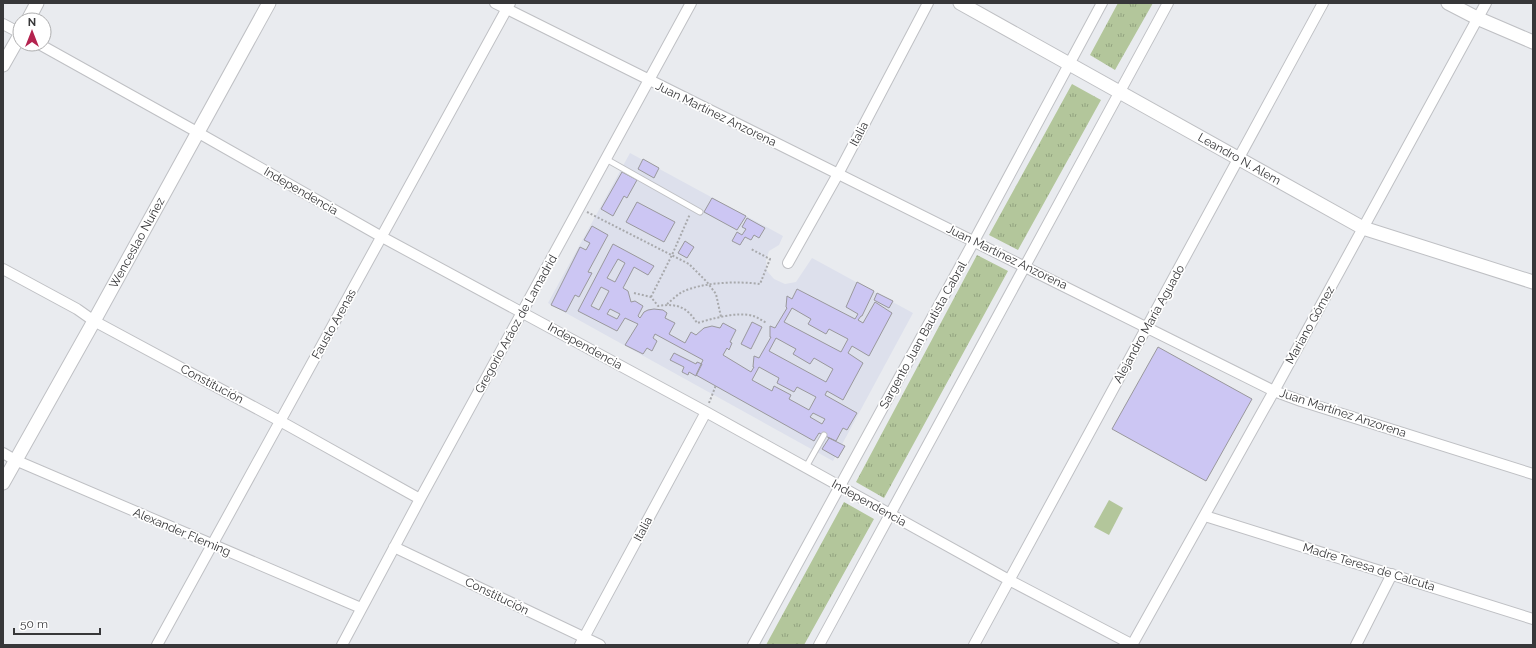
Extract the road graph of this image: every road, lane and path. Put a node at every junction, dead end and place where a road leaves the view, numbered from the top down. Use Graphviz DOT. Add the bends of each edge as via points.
graph roads {
  1 [pos="37,3"];
  2 [pos="269,3"];
  3 [pos="495,3"];
  4 [pos="691,3"];
  5 [pos="928,3"];
  6 [pos="960,3"];
  7 [pos="1102,3"];
  8 [pos="1168,3"];
  9 [pos="1323,3"];
  10 [pos="1448,3"];
  11 [pos="1486,3"];
  12 [pos="508,6"];
  13 [pos="32,12"];
  14 [pos="1477,18"];
  15 [pos="3,24"];
  16 [pos="12,29"];
  17 [pos="1533,42"];
  18 [pos="12,49"];
  19 [pos="52,51"];
  20 [pos="1069,64"];
  21 [pos="3,65"];
  22 [pos="648,80"];
  23 [pos="1120,93"];
  24 [pos="197,132"];
  25 [pos="606,159"];
  26 [pos="1239,159"];
  27 [pos="838,174"];
  28 [pos="579,207"];
  29 [pos="693,208"];
  30 [pos="700,212"];
  31 [pos="1363,228"];
  32 [pos="382,237"];
  33 [pos="974,241"];
  34 [pos="751,249"];
  35 [pos="672,255"];
  36 [pos="788,263"];
  37 [pos="1024,266"];
  38 [pos="3,269"];
  39 [pos="1533,282"];
  40 [pos="710,285"];
  41 [pos="634,293"];
  42 [pos="651,297"];
  43 [pos="666,304"];
  44 [pos="523,312"];
  45 [pos="721,317"];
  46 [pos="94,321"];
  47 [pos="767,323"];
  48 [pos="1148,328"];
  49 [pos="716,385"];
  50 [pos="1274,391"];
  51 [pos="706,412"];
  52 [pos="280,421"];
  53 [pos="824,435"];
  54 [pos="3,453"];
  55 [pos="15,460"];
  56 [pos="806,467"];
  57 [pos="1533,474"];
  58 [pos="3,483"];
  59 [pos="840,486"];
  60 [pos="420,498"];
  61 [pos="891,515"];
  62 [pos="1205,516"];
  63 [pos="212,544"];
  64 [pos="394,547"];
  65 [pos="1392,574"];
  66 [pos="1009,580"];
  67 [pos="361,608"];
  68 [pos="1533,619"];
  69 [pos="582,641"];
  70 [pos="157,645"];
  71 [pos="342,645"];
  72 [pos="600,645"];
  73 [pos="753,645"];
  74 [pos="819,645"];
  75 [pos="974,645"];
  76 [pos="1132,645"];
  77 [pos="1356,645"];
  1 -- 13 [label="street"];
  2 -- 24 [label="street, Wenceslao Nuñez"];
  3 -- 12 [label="street, Juan Martínez Anzorena"];
  4 -- 22 [label="street, Gregorio Aráoz de Lamadrid"];
  5 -- 27 [label="street, Italia"];
  6 -- 20 [label="street, Leandro N. Alem"];
  7 -- 20 [label="street, Sargento Juan Bautista Cabral"];
  8 -- 23 [label="street"];
  9 -- 26 [label="street, Alejandro María Aguado"];
  10 -- 14 [label="street"];
  11 -- 14 [label="street, Mariano Gómez"];
  12 -- 22 [label="street, Juan Martínez Anzorena"];
  12 -- 32 [label="street, Fausto Arenas"];
  14 -- 17 [label="street"];
  14 -- 31 [label="street, Mariano Gómez"];
  15 -- 16 [label="street"];
  18 -- 21 [label="street"];
  19 -- 24 [label="street, Independencia"];
  20 -- 23 [label="street, Leandro N. Alem"];
  20 -- 33 [label="street, Sargento Juan Bautista Cabral"];
  22 -- 25 [label="street, Gregorio Aráoz de Lamadrid"];
  22 -- 27 [label="street, Juan Martínez Anzorena"];
  23 -- 26 [label="street, Leandro N. Alem"];
  23 -- 37 [label="street"];
  24 -- 32 [label="street, Independencia"];
  24 -- 46 [label="street, Wenceslao Nuñez"];
  25 -- 28 [label="street, Gregorio Aráoz de Lamadrid"];
  25 -- 29 [label="lane"];
  26 -- 31 [label="street, Leandro N. Alem"];
  26 -- 48 [label="street, Alejandro María Aguado"];
  27 -- 33 [label="street, Juan Martínez Anzorena"];
  27 -- 36 [label="street, Italia"];
  28 -- 35 [label="path"];
  28 -- 44 [label="street, Gregorio Aráoz de Lamadrid"];
  29 -- 30 [label="lane"];
  29 -- 35 [label="path"];
  31 -- 39 [label="street, Leandro N. Alem"];
  31 -- 50 [label="street, Mariano Gómez"];
  32 -- 44 [label="street, Independencia"];
  32 -- 52 [label="street, Fausto Arenas"];
  33 -- 37 [label="street, Juan Martínez Anzorena"];
  33 -- 59 [label="street, Sargento Juan Bautista Cabral"];
  34 -- 40 [label="path" via="770,259 760,284 742,282"];
  35 -- 40 [label="path" via="689,264"];
  35 -- 42 [label="path"];
  37 -- 48 [label="street, Juan Martínez Anzorena"];
  37 -- 61 [label="street"];
  38 -- 46 [label="street, Constitución" via="78,309"];
  40 -- 43 [label="path" via="682,292"];
  40 -- 45 [label="path" via="716,294"];
  41 -- 42 [label="path"];
  42 -- 43 [label="path" via="658,306"];
  43 -- 45 [label="path" via="678,305 685,309 697,324"];
  44 -- 51 [label="street, Independencia"];
  44 -- 60 [label="street, Gregorio Aráoz de Lamadrid"];
  45 -- 47 [label="path" via="746,314"];
  46 -- 52 [label="street, Constitución"];
  46 -- 55 [label="street, Wenceslao Nuñez"];
  48 -- 50 [label="street, Juan Martínez Anzorena"];
  48 -- 66 [label="street, Alejandro María Aguado"];
  49 -- 51 [label="path"];
  50 -- 57 [label="street, Juan Martínez Anzorena"];
  50 -- 62 [label="street, Mariano Gómez"];
  51 -- 56 [label="street, Independencia"];
  51 -- 69 [label="street, Italia"];
  52 -- 60 [label="street, Constitución"];
  52 -- 63 [label="street, Fausto Arenas"];
  53 -- 56 [label="lane"];
  54 -- 55 [label="street, Alexander Fleming"];
  55 -- 58 [label="street, Wenceslao Nuñez"];
  55 -- 63 [label="street, Alexander Fleming"];
  56 -- 59 [label="street, Independencia"];
  59 -- 61 [label="street, Independencia"];
  59 -- 73 [label="street, Sargento Juan Bautista Cabral"];
  60 -- 64 [label="street, Gregorio Aráoz de Lamadrid"];
  61 -- 66 [label="street, Independencia"];
  61 -- 74 [label="street"];
  62 -- 65 [label="street, Madre Teresa de Calcuta"];
  62 -- 76 [label="street, Mariano Gómez"];
  63 -- 67 [label="street, Alexander Fleming"];
  63 -- 70 [label="street, Fausto Arenas"];
  64 -- 67 [label="street, Gregorio Aráoz de Lamadrid"];
  64 -- 69 [label="street, Constitución"];
  65 -- 68 [label="street, Madre Teresa de Calcuta"];
  65 -- 77 [label="street"];
  66 -- 75 [label="street, Alejandro María Aguado"];
  66 -- 76 [label="street, Independencia"];
  67 -- 71 [label="street, Gregorio Aráoz de Lamadrid"];
  69 -- 72 [label="street, Constitución"];
}
